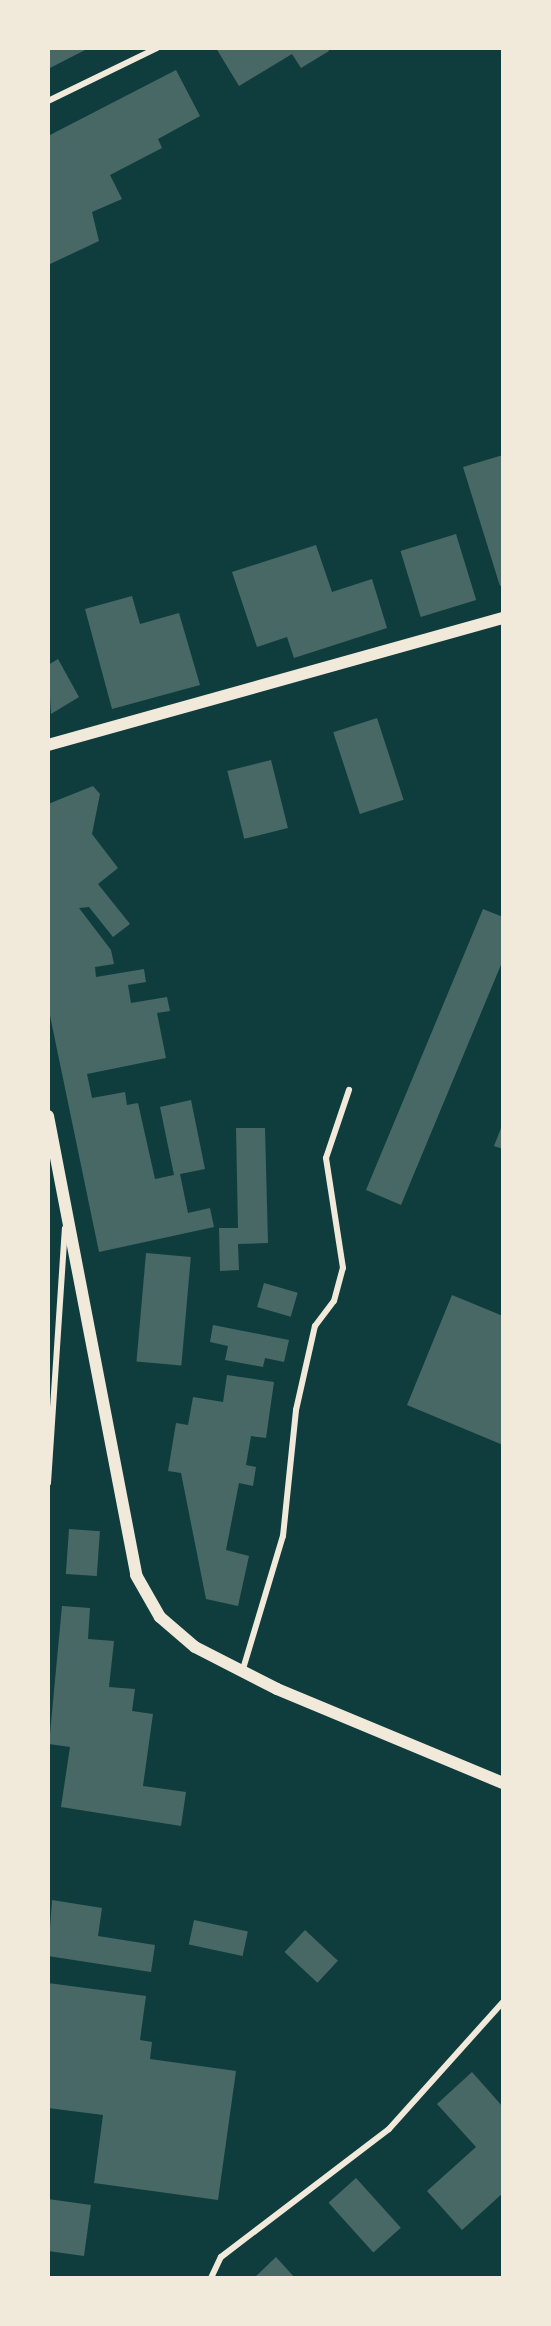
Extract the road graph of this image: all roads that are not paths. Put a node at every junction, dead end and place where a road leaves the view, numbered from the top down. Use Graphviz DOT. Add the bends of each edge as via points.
graph roads {
  1 [pos="157,48"];
  2 [pos="48,101"];
  3 [pos="503,618"];
  4 [pos="48,745"];
  5 [pos="349,1090"];
  6 [pos="48,1116"];
  7 [pos="66,1224"];
  8 [pos="51,1417"];
  9 [pos="48,1483"];
  10 [pos="243,1669"];
  11 [pos="503,1783"];
  12 [pos="503,2002"];
  13 [pos="211,2278"];
  1 -- 2 [label="street"];
  3 -- 4 [label="main road"];
  5 -- 10 [label="street" via="326,1158 343,1268 334,1301 315,1326 296,1410 284,1536"];
  6 -- 7 [label="main road"];
  7 -- 8 [label="street"];
  7 -- 10 [label="main road" via="135,1575 160,1617 195,1647"];
  8 -- 9 [label="street"];
  10 -- 11 [label="main road" via="341,1717"];
  12 -- 13 [label="street" via="389,2129 221,2257"];
}
